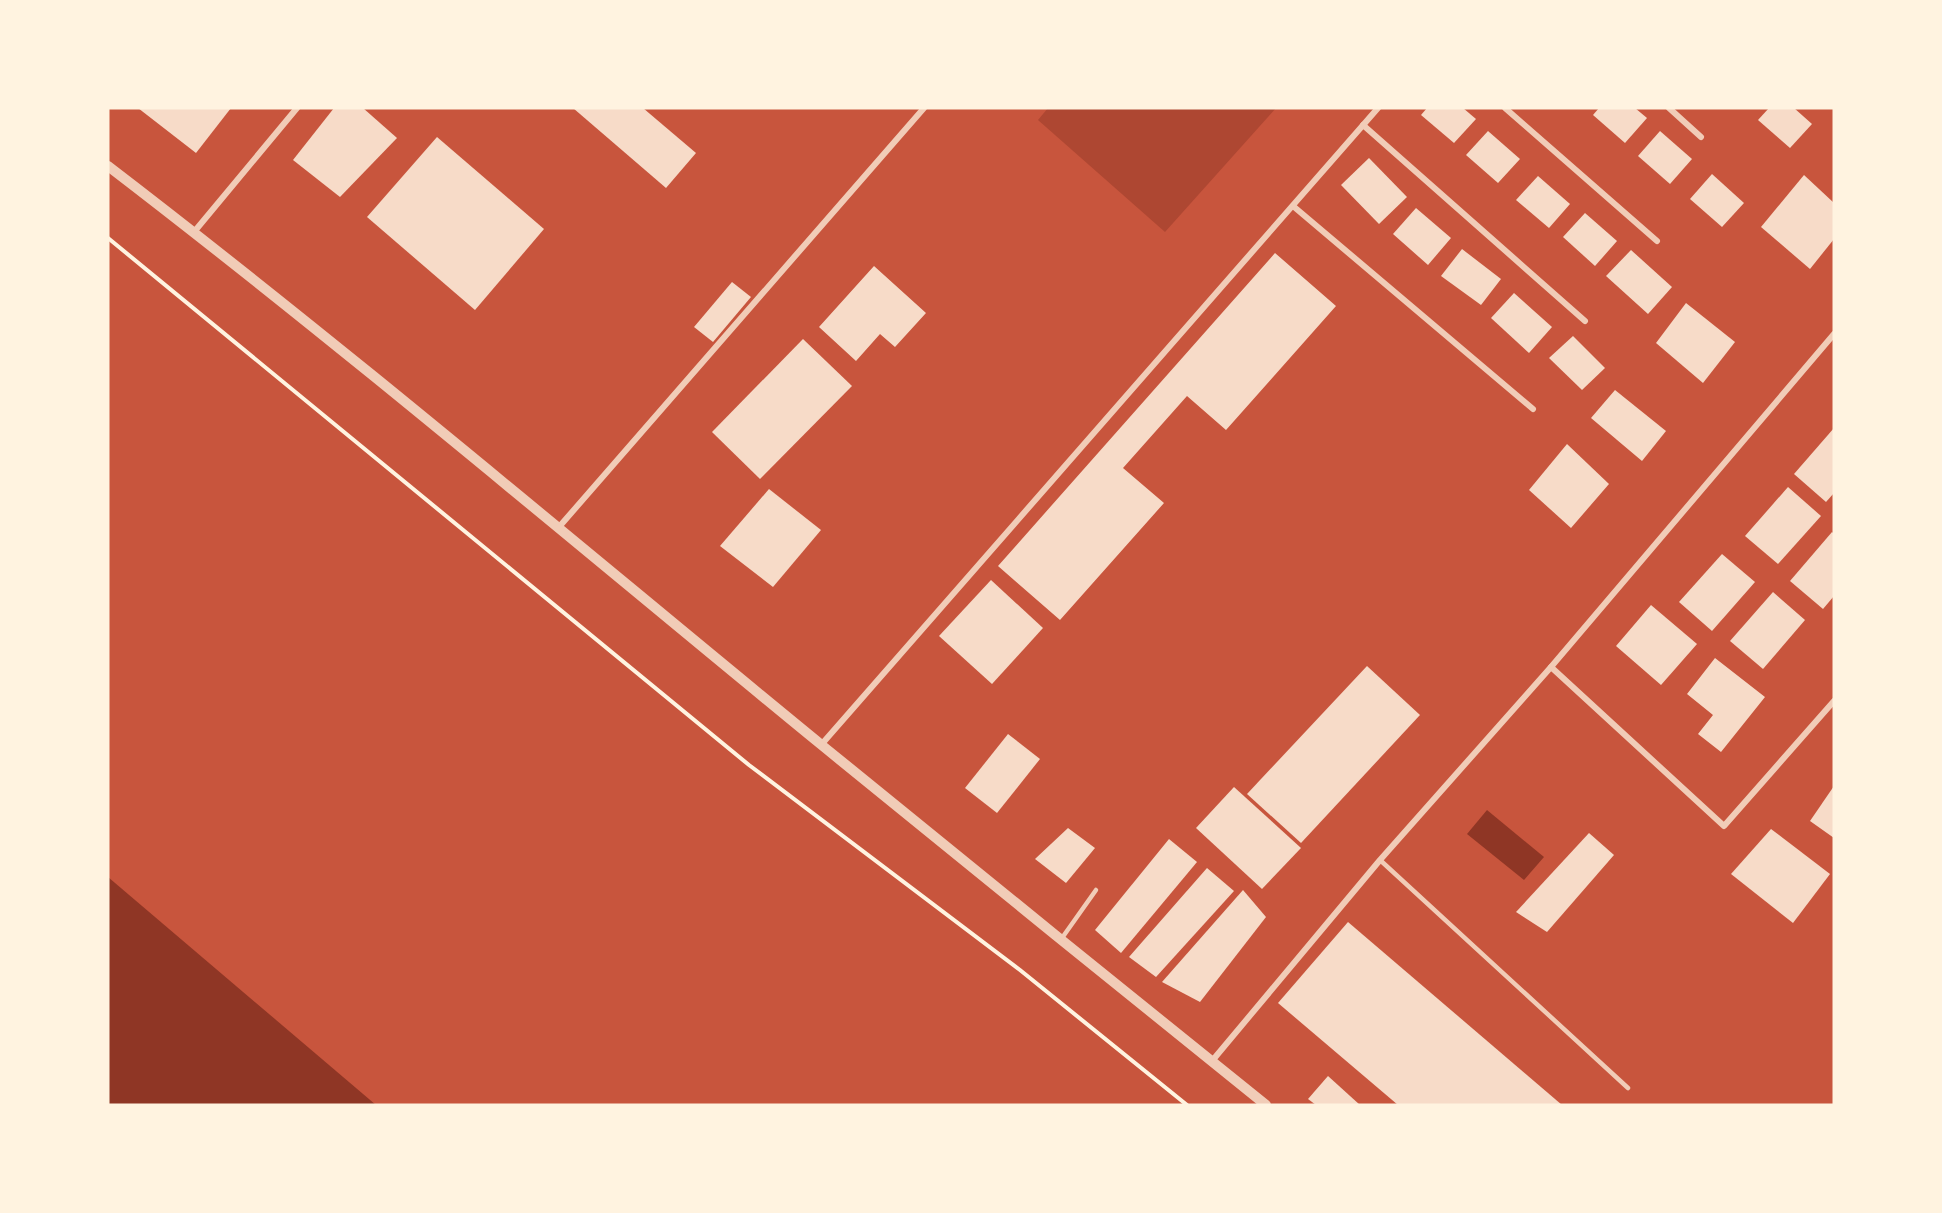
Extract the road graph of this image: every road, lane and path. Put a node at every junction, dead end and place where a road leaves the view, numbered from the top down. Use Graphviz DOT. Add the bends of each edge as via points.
graph roads {
  1 [pos="297,108"];
  2 [pos="924,108"];
  3 [pos="1378,108"];
  4 [pos="1505,108"];
  5 [pos="1669,108"];
  6 [pos="1363,125"];
  7 [pos="1701,137"];
  8 [pos="108,166"];
  9 [pos="1293,206"];
  10 [pos="194,232"];
  11 [pos="108,238"];
  12 [pos="1657,241"];
  13 [pos="1585,321"];
  14 [pos="1834,334"];
  15 [pos="1533,409"];
  16 [pos="559,527"];
  17 [pos="1551,668"];
  18 [pos="1834,701"];
  19 [pos="821,745"];
  20 [pos="1380,860"];
  21 [pos="1096,890"];
  22 [pos="1061,941"];
  23 [pos="1212,1061"];
  24 [pos="1628,1088"];
  25 [pos="1187,1105"];
  26 [pos="1266,1105"];
  1 -- 10 [label="street"];
  2 -- 16 [label="street"];
  3 -- 6 [label="street"];
  4 -- 12 [label="street"];
  5 -- 7 [label="street"];
  6 -- 9 [label="street"];
  6 -- 13 [label="street"];
  8 -- 10 [label="street"];
  9 -- 15 [label="street"];
  9 -- 19 [label="street"];
  10 -- 16 [label="street"];
  11 -- 25 [label="path" via="749,765 1020,970"];
  14 -- 17 [label="street"];
  16 -- 19 [label="street"];
  17 -- 18 [label="street" via="1724,826"];
  17 -- 20 [label="street"];
  19 -- 22 [label="street"];
  20 -- 23 [label="street"];
  20 -- 24 [label="lane"];
  21 -- 22 [label="lane"];
  22 -- 23 [label="street"];
  23 -- 26 [label="street"];
}
